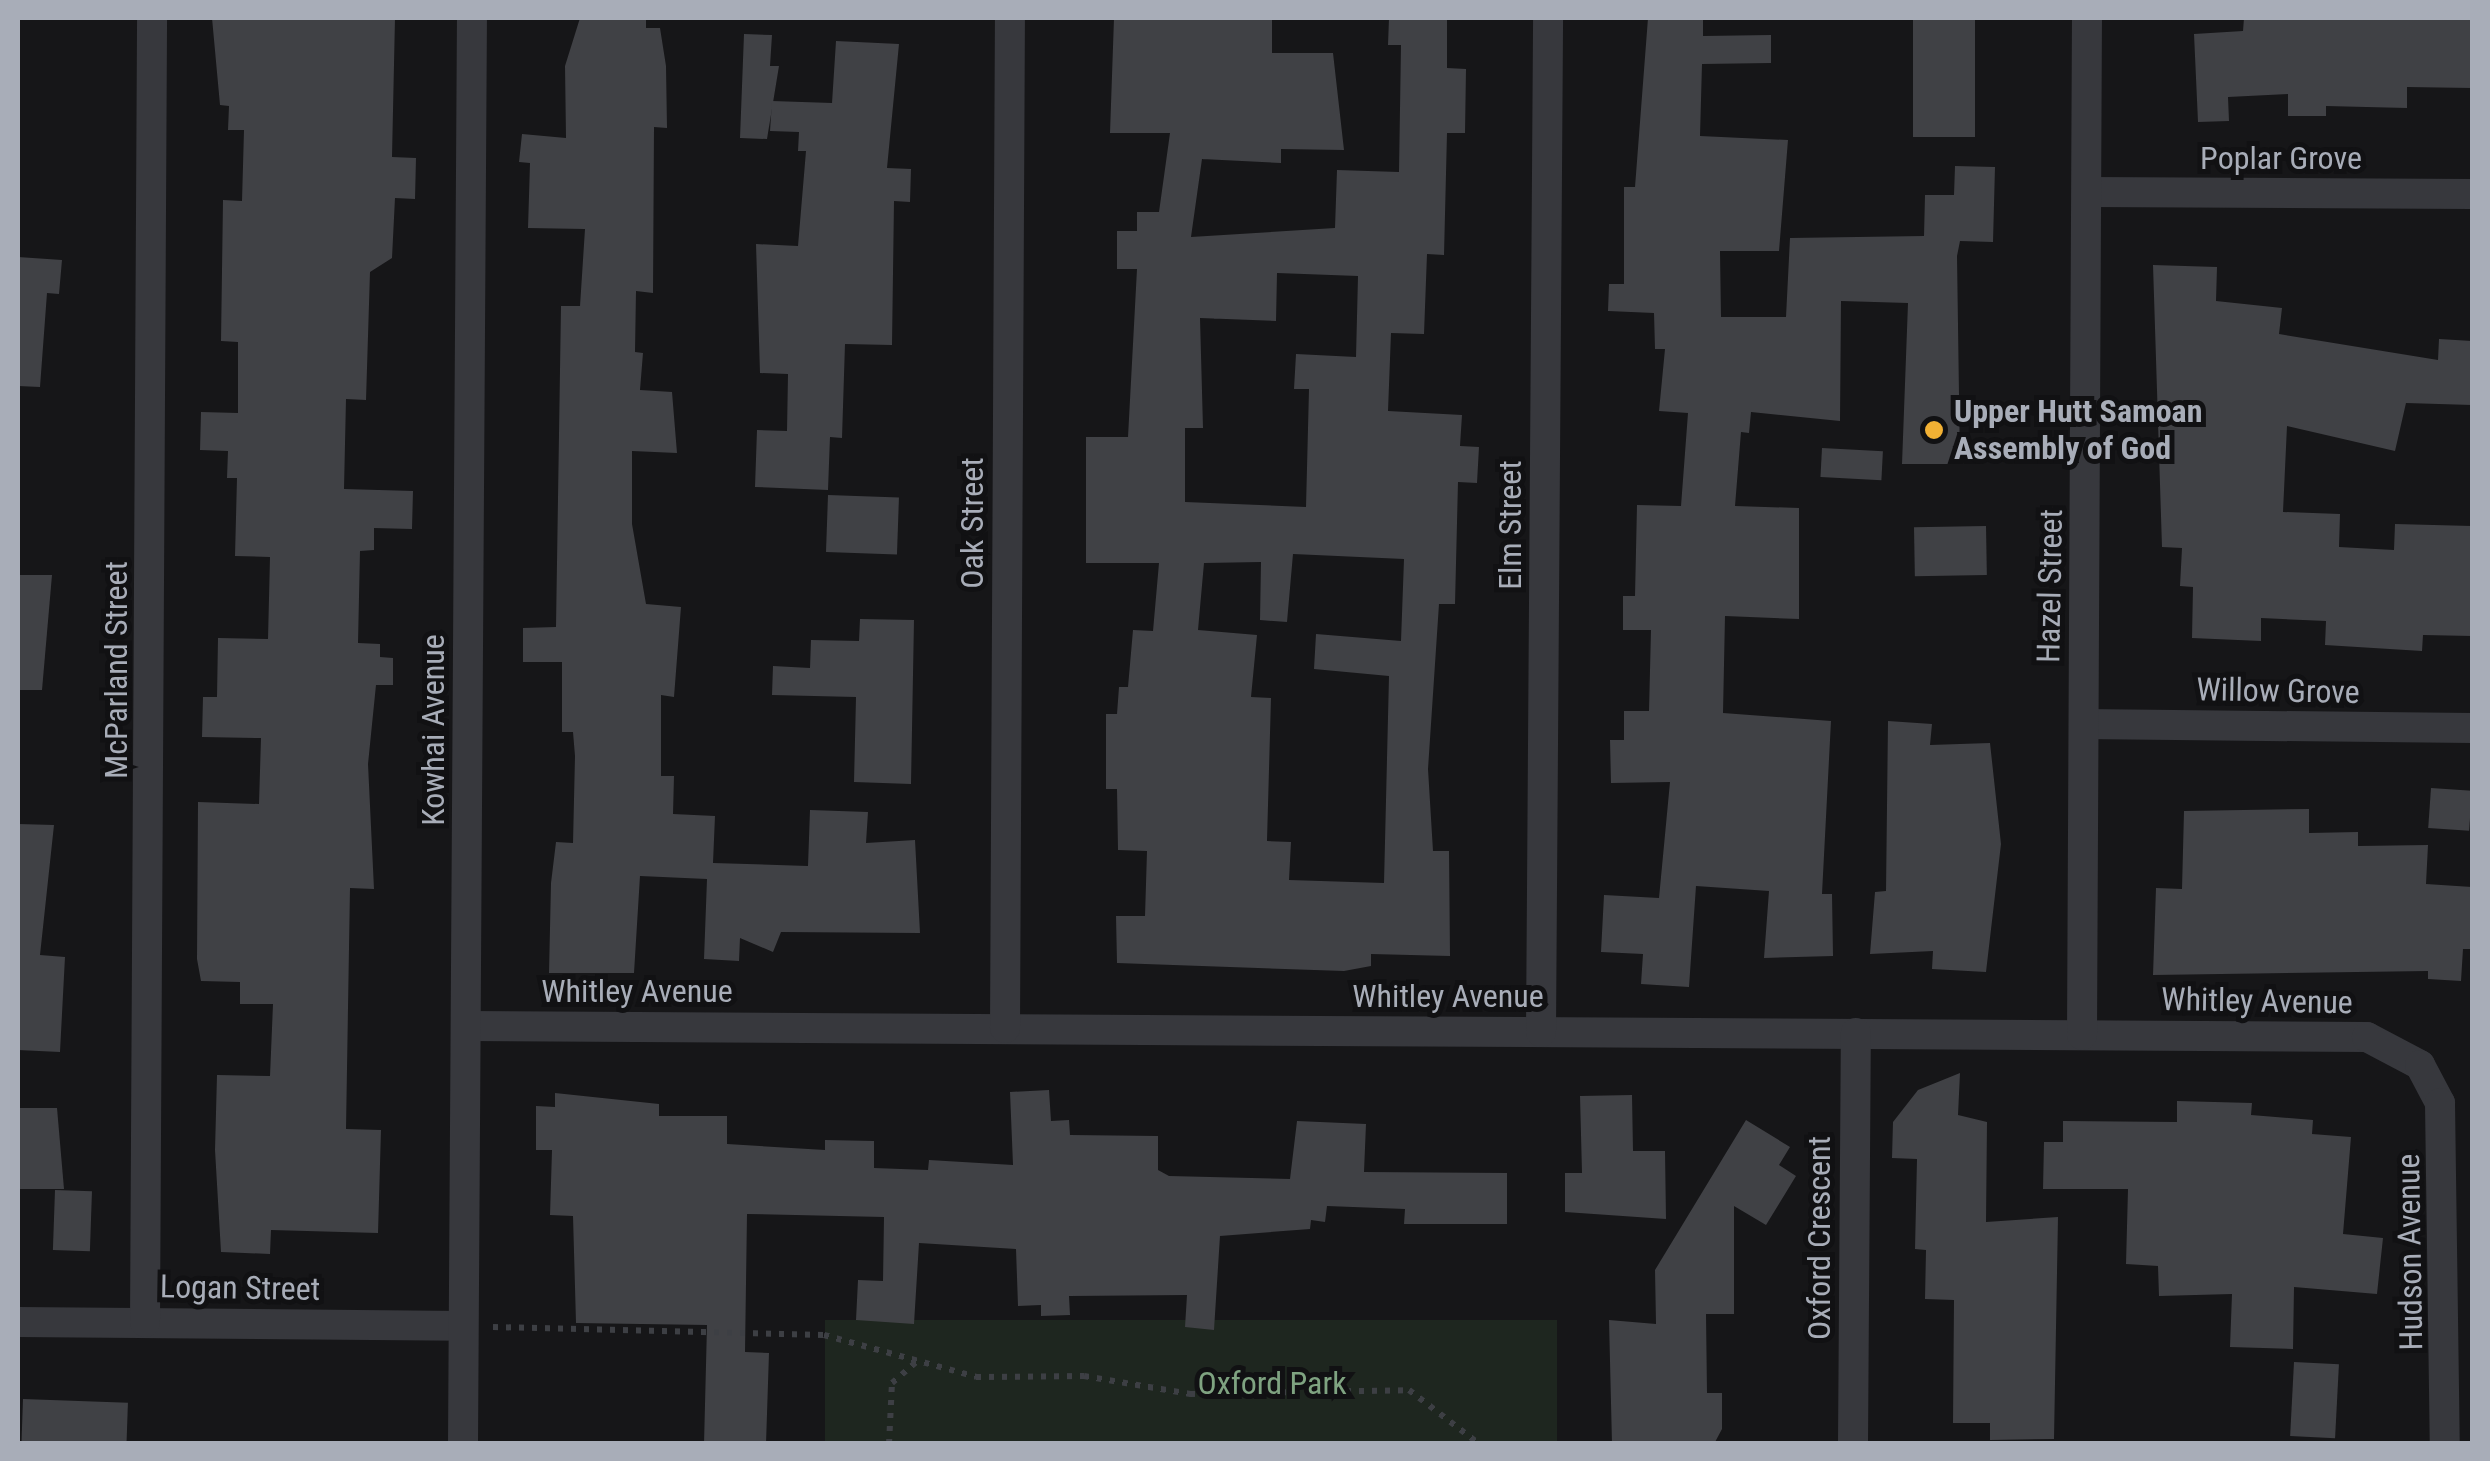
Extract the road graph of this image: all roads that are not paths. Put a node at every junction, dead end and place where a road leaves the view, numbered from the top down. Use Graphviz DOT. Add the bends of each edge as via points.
graph roads {
  1 [pos="152,18"];
  2 [pos="472,18"];
  3 [pos="1010,18"];
  4 [pos="1548,18"];
  5 [pos="2087,18"];
  6 [pos="2089,192"];
  7 [pos="2472,194"];
  8 [pos="2084,724"];
  9 [pos="2472,728"];
  10 [pos="466,1026"];
  11 [pos="1004,1028"];
  12 [pos="1542,1032"];
  13 [pos="1856,1034"];
  14 [pos="2082,1036"];
  15 [pos="2420,1066"];
  16 [pos="18,1322"];
  17 [pos="146,1322"];
  18 [pos="462,1326"];
  19 [pos="462,1444"];
  20 [pos="1854,1444"];
  21 [pos="2445,1444"];
  1 -- 17 [label="street, McParland Street"];
  2 -- 10 [label="street, Kowhai Avenue"];
  3 -- 11 [label="street, Oak Street"];
  4 -- 12 [label="street, Elm Street"];
  5 -- 6 [label="street, Hazel Street"];
  6 -- 7 [label="street, Poplar Grove"];
  6 -- 8 [label="street, Hazel Street"];
  8 -- 9 [label="street, Willow Grove"];
  8 -- 14 [label="street, Hazel Street"];
  10 -- 11 [label="street, Whitley Avenue"];
  10 -- 18 [label="street, Kowhai Avenue"];
  11 -- 12 [label="street, Whitley Avenue"];
  12 -- 13 [label="street, Whitley Avenue"];
  13 -- 14 [label="street, Whitley Avenue"];
  13 -- 20 [label="street, Oxford Crescent"];
  14 -- 15 [label="street, Whitley Avenue" via="2343,1034 2390,1044"];
  15 -- 21 [label="street, Hudson Avenue" via="2440,1103 2448,1175"];
  16 -- 17 [label="street, Logan Street"];
  17 -- 18 [label="street, Logan Street"];
  18 -- 19 [label="street, Kowhai Avenue"];
}
